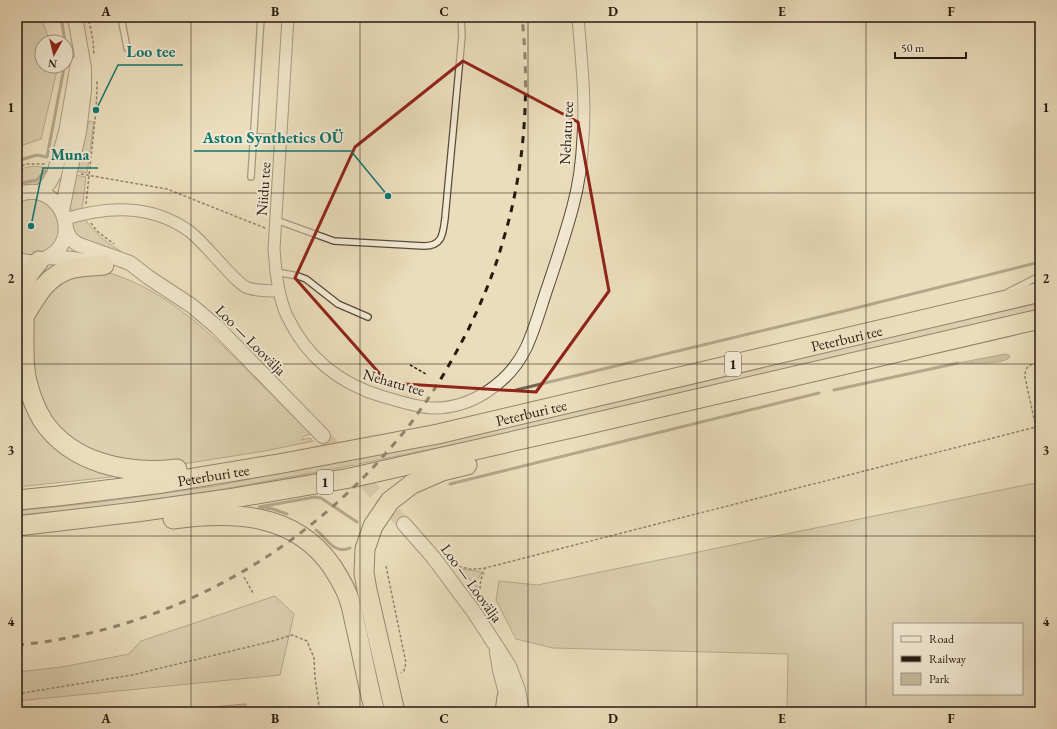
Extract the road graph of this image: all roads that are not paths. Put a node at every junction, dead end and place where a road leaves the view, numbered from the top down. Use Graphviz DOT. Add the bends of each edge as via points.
graph roads {
  1 [pos="74,17"];
  2 [pos="121,17"];
  3 [pos="261,17"];
  4 [pos="288,17"];
  5 [pos="461,17"];
  6 [pos="579,17"];
  7 [pos="127,48"];
  8 [pos="80,49"];
  9 [pos="254,137"];
  10 [pos="281,138"];
  11 [pos="251,177"];
  12 [pos="40,193"];
  13 [pos="17,195"];
  14 [pos="65,220"];
  15 [pos="276,220"];
  16 [pos="17,259"];
  17 [pos="44,259"];
  18 [pos="104,265"];
  19 [pos="276,272"];
  20 [pos="1040,276"];
  21 [pos="148,277"];
  22 [pos="279,291"];
  23 [pos="1040,292"];
  24 [pos="979,306"];
  25 [pos="24,316"];
  26 [pos="368,317"];
  27 [pos="1040,319"];
  28 [pos="576,427"];
  29 [pos="323,436"];
  30 [pos="278,464"];
  31 [pos="17,500"];
  32 [pos="70,520"];
  33 [pos="404,524"];
  34 [pos="17,526"];
  35 [pos="496,646"];
  36 [pos="507,707"];
  37 [pos="376,712"];
  38 [pos="395,712"];
  39 [pos="522,712"];
  1 -- 8 [label="street"];
  2 -- 7 [label="lane"];
  3 -- 9 [label="lane"];
  4 -- 10 [label="street, Niidu tee"];
  5 -- 15 [label="lane" via="462,36 445,218 442,237 438,242 430,246 334,242"];
  6 -- 22 [label="street, Nehatu tee" via="584,136 574,200 526,349 501,382 462,404 447,407 416,406 376,395 338,377 310,352 287,315"];
  8 -- 12 [label="street" via="66,132 54,174"];
  8 -- 14 [label="street" via="84,68 82,114 70,172"];
  9 -- 10 [label="lane"];
  9 -- 11 [label="lane"];
  10 -- 15 [label="street, Niidu tee"];
  12 -- 13 [label="street"];
  12 -- 14 [label="street, Loo — Loovälja" via="49,196 56,203"];
  14 -- 17 [label="street" via="63,241 58,250"];
  14 -- 21 [label="street, Loo — Loovälja" via="70,238 77,244 130,263"];
  14 -- 22 [label="street" via="120,209 160,216 189,231 247,288"];
  15 -- 19 [label="street, Niidu tee"];
  16 -- 17 [label="street, Loo — Loovälja" via="30,262"];
  17 -- 18 [label="street, Loo — Loovälja" via="73,259"];
  17 -- 25 [label="highway" via="28,275"];
  18 -- 21 [label="street, Loo — Loovälja"];
  18 -- 25 [label="highway" via="71,268 48,280"];
  19 -- 22 [label="street, Niidu tee"];
  19 -- 26 [label="lane" via="306,279 338,304"];
  20 -- 24 [label="lane"];
  21 -- 29 [label="street, Loo — Loovälja" via="192,306 216,327"];
  23 -- 24 [label="highway, Peterburi tee / 1"];
  24 -- 30 [label="highway, Peterburi tee / 1" via="438,434"];
  25 -- 30 [label="highway" via="27,384 43,421 70,449 94,461 129,470 174,469 250,458"];
  27 -- 28 [label="highway, Peterburi tee / 1"];
  28 -- 32 [label="highway, Peterburi tee / 1" via="350,478"];
  28 -- 38 [label="highway" via="512,453 442,471 412,484 390,501 373,526 366,549 364,573"];
  30 -- 31 [label="highway, Peterburi tee / 1" via="163,483"];
  32 -- 34 [label="highway, Peterburi tee / 1"];
  32 -- 37 [label="highway" via="98,528 220,515 272,522 292,530 318,549 340,578 350,601"];
  33 -- 35 [label="street, Loo — Loovälja" via="433,556"];
  35 -- 36 [label="street, Loo — Loovälja"];
  35 -- 39 [label="street, Loo — Loovälja" via="509,666 518,690"];
}
